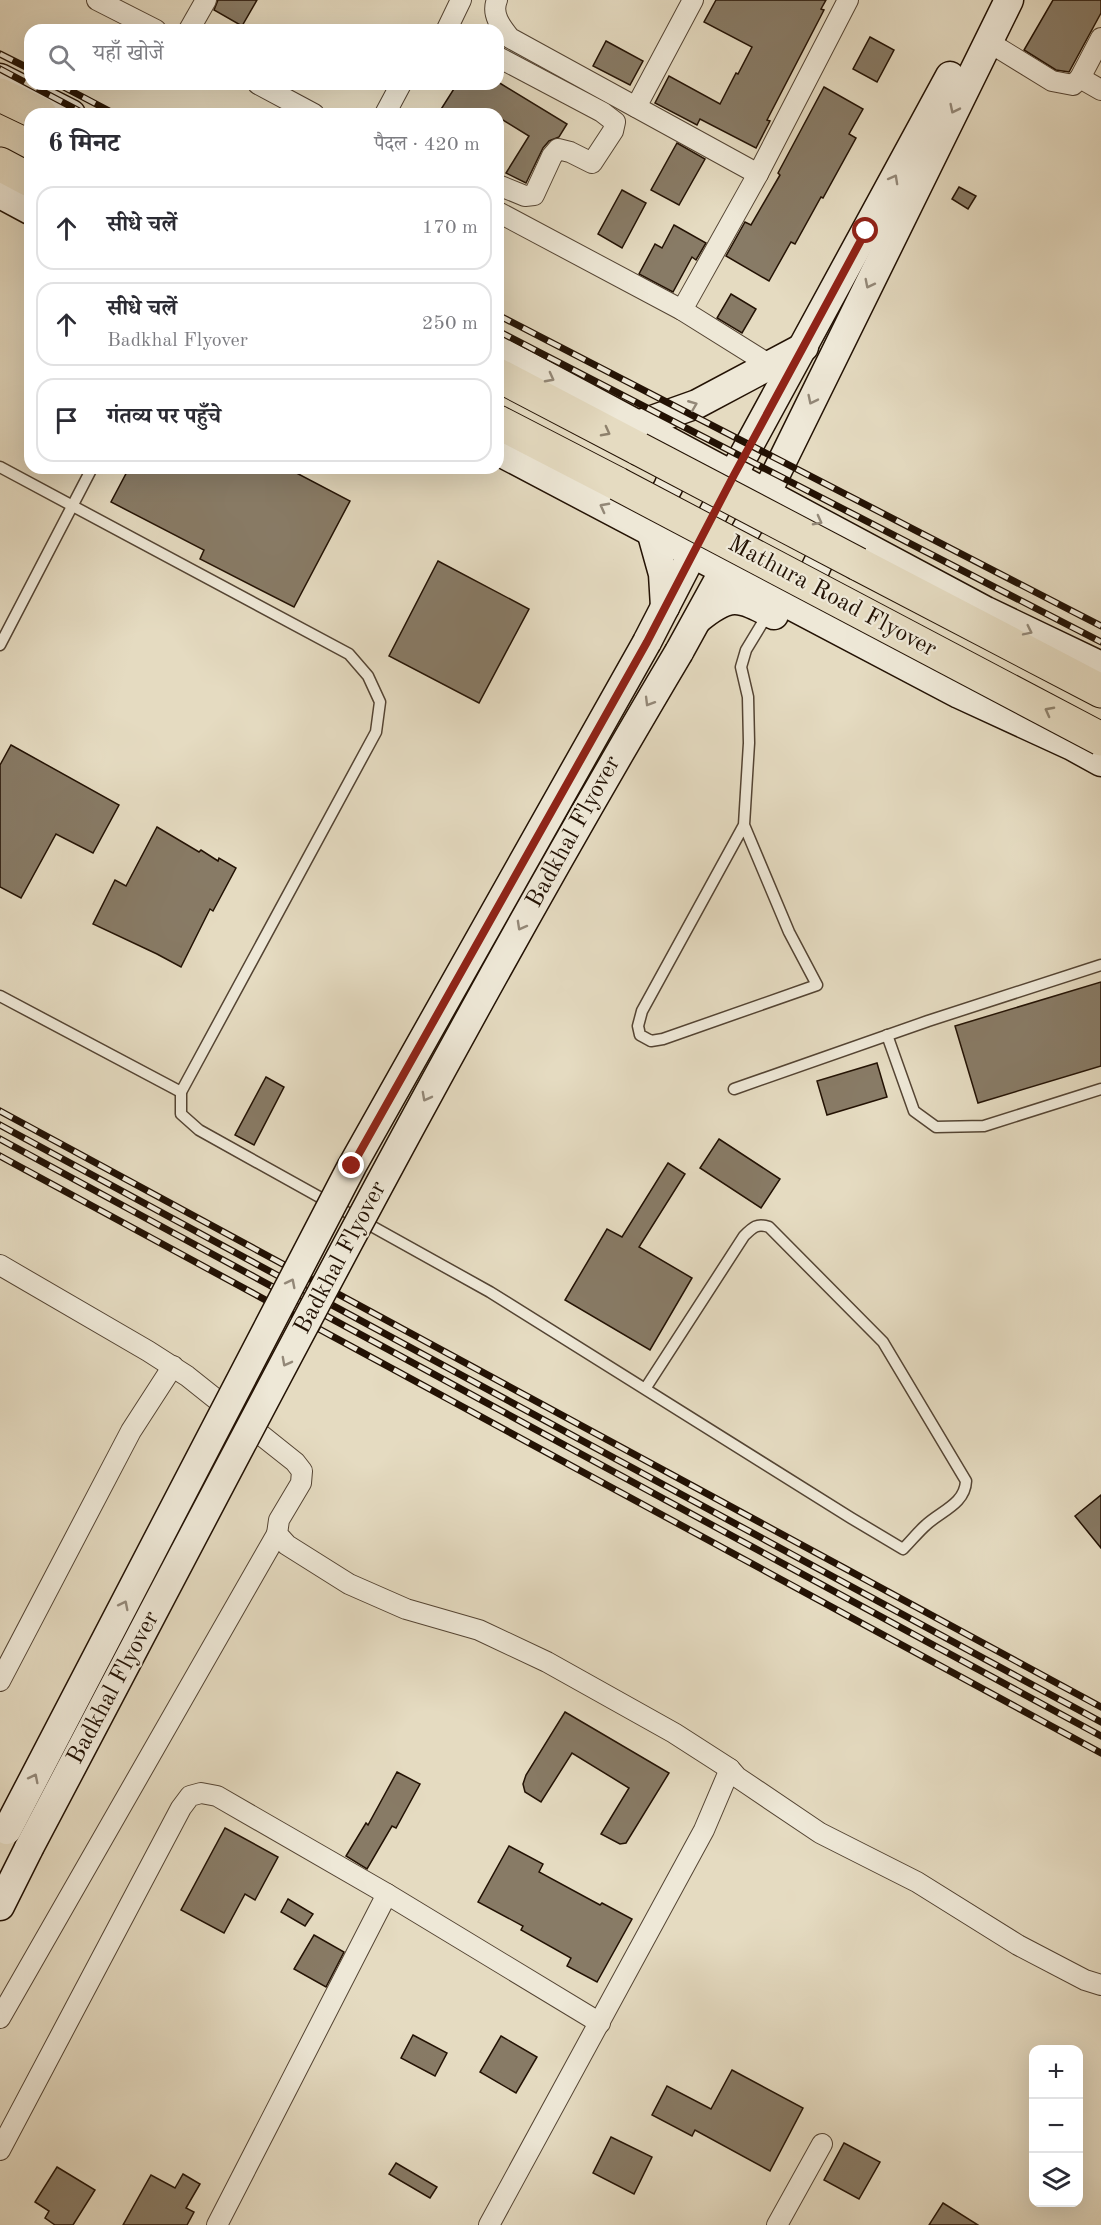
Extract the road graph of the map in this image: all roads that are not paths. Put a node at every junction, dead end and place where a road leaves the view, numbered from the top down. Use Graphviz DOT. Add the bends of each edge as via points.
graph roads {
  1 [pos="98,0"];
  2 [pos="207,0"];
  3 [pos="460,0"];
  4 [pos="693,0"];
  5 [pos="848,0"];
  6 [pos="992,0"];
  7 [pos="1009,0"];
  8 [pos="491,2"];
  9 [pos="144,24"];
  10 [pos="193,24"];
  11 [pos="446,24"];
  12 [pos="500,24"];
  13 [pos="504,30"];
  14 [pos="1101,38"];
  15 [pos="987,41"];
  16 [pos="504,60"];
  17 [pos="0,78"];
  18 [pos="1080,78"];
  19 [pos="269,90"];
  20 [pos="398,90"];
  21 [pos="1101,90"];
  22 [pos="636,107"];
  23 [pos="59,108"];
  24 [pos="303,108"];
  25 [pos="388,108"];
  26 [pos="0,164"];
  27 [pos="758,174"];
  28 [pos="24,177"];
  29 [pos="504,187"];
  30 [pos="0,194"];
  31 [pos="24,207"];
  32 [pos="504,215"];
  33 [pos="682,310"];
  34 [pos="804,347"];
  35 [pos="504,353"];
  36 [pos="770,365"];
  37 [pos="504,378"];
  38 [pos="504,425"];
  39 [pos="638,425"];
  40 [pos="674,444"];
  41 [pos="504,454"];
  42 [pos="0,467"];
  43 [pos="89,474"];
  44 [pos="734,475"];
  45 [pos="766,494"];
  46 [pos="72,506"];
  47 [pos="642,526"];
  48 [pos="852,539"];
  49 [pos="693,553"];
  50 [pos="724,570"];
  51 [pos="665,607"];
  52 [pos="769,612"];
  53 [pos="697,619"];
  54 [pos="818,620"];
  55 [pos="0,645"];
  56 [pos="1101,666"];
  57 [pos="1101,691"];
  58 [pos="959,694"];
  59 [pos="1101,739"];
  60 [pos="1101,762"];
  61 [pos="744,825"];
  62 [pos="1101,965"];
  63 [pos="0,996"];
  64 [pos="887,1035"];
  65 [pos="734,1089"];
  66 [pos="1101,1089"];
  67 [pos="181,1092"];
  68 [pos="0,1265"];
  69 [pos="172,1366"];
  70 [pos="645,1389"];
  71 [pos="277,1534"];
  72 [pos="0,1681"];
  73 [pos="730,1769"];
  74 [pos="4,1837"];
  75 [pos="387,1894"];
  76 [pos="0,1906"];
  77 [pos="1101,1985"];
  78 [pos="0,2018"];
  79 [pos="600,2023"];
  80 [pos="822,2144"];
  81 [pos="0,2150"];
  82 [pos="218,2225"];
  83 [pos="489,2225"];
  84 [pos="777,2225"];
  1 -- 9 [label="street"];
  2 -- 10 [label="street"];
  3 -- 11 [label="street"];
  4 -- 22 [label="street"];
  5 -- 27 [label="street"];
  34 -- 6 [label="main road, Badkhal Flyover, one-way"];
  7 -- 15 [label="main road, Badkhal Flyover"];
  8 -- 12 [label="street"];
  13 -- 22 [label="street" via="510,38"];
  14 -- 18 [label="street"];
  15 -- 18 [label="street" via="1052,81 1072,85"];
  15 -- 45 [label="main road, Badkhal Flyover, one-way"];
  16 -- 29 [label="street" via="615,122 592,163 558,149 534,195 525,196"];
  17 -- 23 [label="main road"];
  18 -- 21 [label="street"];
  19 -- 24 [label="street"];
  20 -- 25 [label="street"];
  22 -- 27 [label="street"];
  26 -- 28 [label="highway"];
  27 -- 33 [label="street"];
  30 -- 31 [label="main road"];
  32 -- 33 [label="street"];
  33 -- 36 [label="street"];
  34 -- 36 [label="main road"];
  34 -- 44 [label="main road, Badkhal Flyover"];
  35 -- 39 [label="main road, one-way"];
  39 -- 36 [label="main road, one-way" via="697,404"];
  37 -- 57 [label="highway, Mathura Road Flyover, one-way, bridge"];
  59 -- 38 [label="highway, Mathura Road Flyover, one-way, bridge"];
  39 -- 40 [label="main road"];
  40 -- 44 [label="main road"];
  40 -- 47 [label="main road" via="675,467 666,494 646,514"];
  47 -- 41 [label="main road, one-way"];
  42 -- 46 [label="lane"];
  43 -- 46 [label="lane"];
  44 -- 45 [label="main road"];
  44 -- 49 [label="main road, Badkhal Flyover"];
  45 -- 48 [label="main road, one-way"];
  45 -- 50 [label="main road, Badkhal Flyover"];
  46 -- 55 [label="lane"];
  46 -- 67 [label="lane" via="349,654 368,676 380,702 376,732"];
  47 -- 49 [label="main road"];
  47 -- 51 [label="main road" via="663,574"];
  48 -- 54 [label="main road" via="835,544 816,570 808,598"];
  48 -- 56 [label="main road, one-way" via="986,611"];
  49 -- 50 [label="main road"];
  49 -- 51 [label="main road, Badkhal Flyover"];
  50 -- 53 [label="main road, Badkhal Flyover"];
  50 -- 54 [label="main road"];
  74 -- 51 [label="main road, Badkhal Flyover, one-way, bridge" via="352,1166"];
  52 -- 53 [label="main road" via="732,598 715,604"];
  52 -- 58 [label="main road" via="891,677"];
  52 -- 61 [label="lane" via="746,650 741,667 748,697 749,743"];
  53 -- 76 [label="main road, Badkhal Flyover, one-way, bridge" via="428,1092"];
  54 -- 58 [label="main road"];
  58 -- 60 [label="main road"];
  61 -- 61 [label="lane" via="642,1011 640,1035 651,1041 817,985 789,932"];
  62 -- 64 [label="lane"];
  63 -- 67 [label="lane"];
  64 -- 65 [label="lane"];
  64 -- 66 [label="lane" via="914,1111 936,1127 984,1126"];
  67 -- 70 [label="lane" via="181,1114 199,1130 490,1292"];
  68 -- 69 [label="street"];
  69 -- 71 [label="street" via="302,1471 301,1483 279,1520"];
  69 -- 72 [label="street" via="131,1431"];
  70 -- 70 [label="lane" via="744,1236 752,1227 769,1227 883,1342 966,1481 966,1488 962,1497 927,1523 903,1549"];
  71 -- 73 [label="street" via="287,1545 349,1584 406,1609 479,1630 547,1662"];
  71 -- 78 [label="street"];
  73 -- 77 [label="street" via="820,1833 917,1882 1018,1945"];
  73 -- 79 [label="street" via="704,1830"];
  75 -- 79 [label="street"];
  75 -- 81 [label="street" via="217,1796 190,1796"];
  75 -- 82 [label="street"];
  79 -- 83 [label="street"];
  80 -- 84 [label="street"];
}
